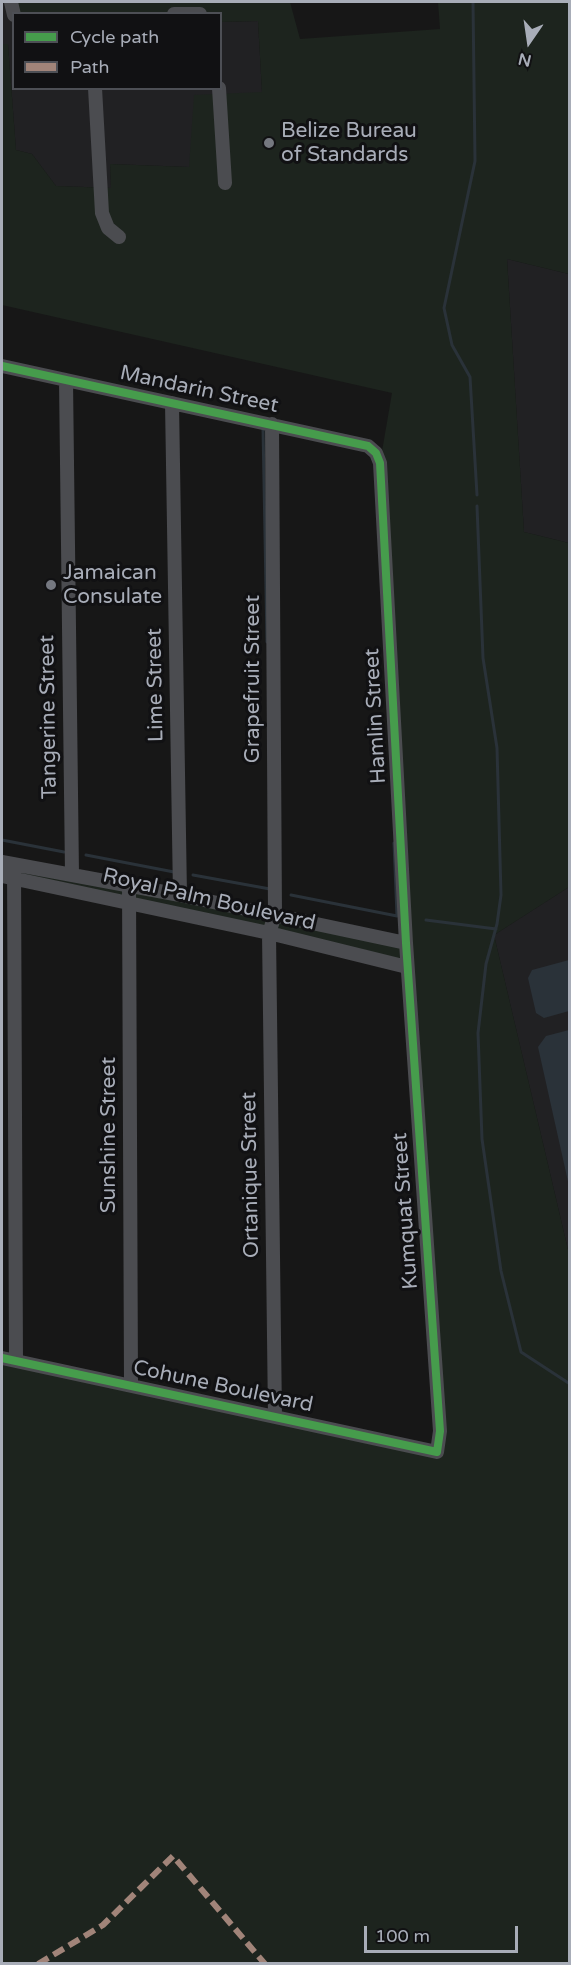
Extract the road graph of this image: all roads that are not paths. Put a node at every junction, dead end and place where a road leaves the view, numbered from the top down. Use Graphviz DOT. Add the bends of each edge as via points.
graph roads {
  1 [pos="95,90"];
  2 [pos="219,90"];
  3 [pos="225,183"];
  4 [pos="119,237"];
  5 [pos="2,366"];
  6 [pos="66,380"];
  7 [pos="172,403"];
  8 [pos="272,424"];
  9 [pos="381,463"];
  10 [pos="7,870"];
  11 [pos="72,874"];
  12 [pos="129,885"];
  13 [pos="180,894"];
  14 [pos="129,903"];
  15 [pos="275,915"];
  16 [pos="269,933"];
  17 [pos="405,944"];
  18 [pos="407,967"];
  19 [pos="2,1358"];
  20 [pos="16,1361"];
  21 [pos="131,1385"];
  22 [pos="275,1417"];
  23 [pos="436,1452"];
  1 -- 4 [label="street" via="102,213 108,228"];
  2 -- 3 [label="street"];
  5 -- 6 [label="street, Mandarin Street"];
  6 -- 7 [label="street, Mandarin Street"];
  6 -- 11 [label="street, Tangerine Street"];
  7 -- 8 [label="street, Mandarin Street"];
  7 -- 13 [label="street, Lime Street"];
  8 -- 9 [label="street, Mandarin Street" via="368,446"];
  8 -- 15 [label="street, Grapefruit Street"];
  9 -- 17 [label="street, Hamlin Street"];
  10 -- 11 [label="street, Royal Palm Boulevard"];
  10 -- 14 [label="street, Royal Palm Boulevard"];
  10 -- 20 [label="street"];
  11 -- 12 [label="street, Royal Palm Boulevard"];
  12 -- 13 [label="street, Royal Palm Boulevard"];
  12 -- 14 [label="street, Sunshine Street"];
  13 -- 15 [label="street, Royal Palm Boulevard"];
  14 -- 16 [label="street, Royal Palm Boulevard"];
  14 -- 21 [label="street, Sunshine Street"];
  15 -- 16 [label="street, Grapefruit Street"];
  15 -- 17 [label="street, Royal Palm Boulevard"];
  16 -- 18 [label="street, Royal Palm Boulevard"];
  16 -- 22 [label="street, Ortanique Street"];
  17 -- 18 [label="street, Hamlin Street"];
  18 -- 23 [label="street, Kumquat Street" via="440,1431"];
  19 -- 20 [label="street, Cohune Boulevard"];
  20 -- 21 [label="street, Cohune Boulevard"];
  21 -- 22 [label="street, Cohune Boulevard"];
  22 -- 23 [label="street, Cohune Boulevard"];
}
